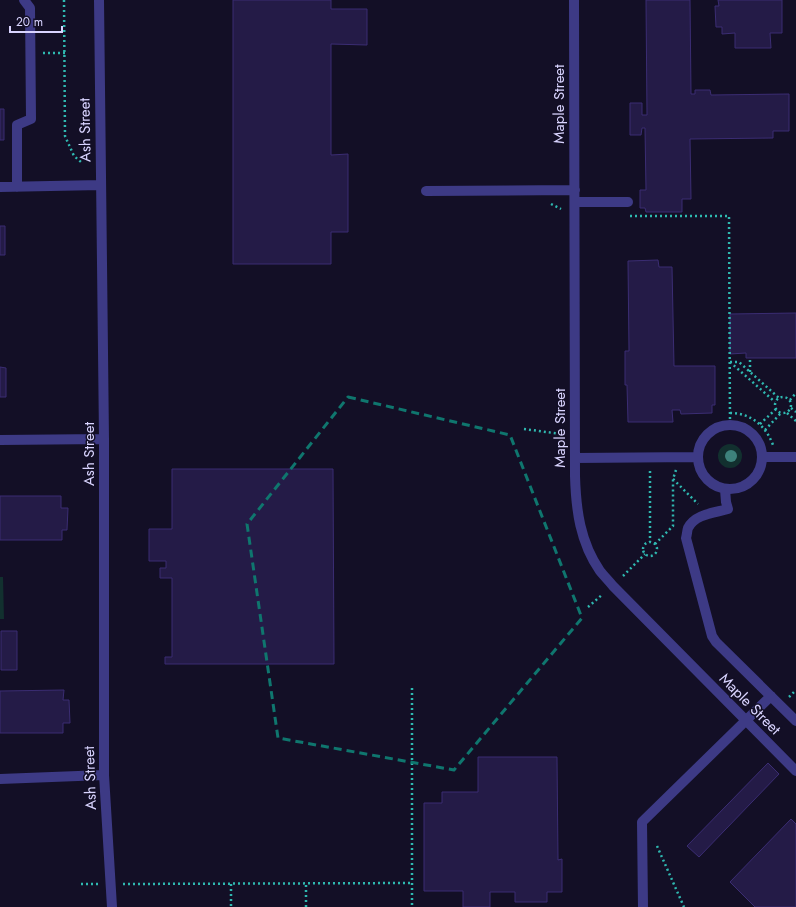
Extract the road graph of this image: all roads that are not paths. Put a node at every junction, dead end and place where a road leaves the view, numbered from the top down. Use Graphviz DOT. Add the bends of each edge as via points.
graph roads {
  1 [pos="24,0"];
  2 [pos="99,0"];
  3 [pos="574,0"];
  4 [pos="101,185"];
  5 [pos="0,187"];
  6 [pos="17,187"];
  7 [pos="575,190"];
  8 [pos="426,191"];
  9 [pos="575,202"];
  10 [pos="628,202"];
  11 [pos="104,439"];
  12 [pos="0,440"];
  13 [pos="762,457"];
  14 [pos="796,457"];
  15 [pos="575,458"];
  16 [pos="697,458"];
  17 [pos="725,489"];
  18 [pos="771,696"];
  19 [pos="745,720"];
  20 [pos="796,721"];
  21 [pos="796,771"];
  22 [pos="104,776"];
  23 [pos="0,778"];
  24 [pos="112,907"];
  25 [pos="643,907"];
  1 -- 6 [label="street" via="30,8 31,118 17,125"];
  2 -- 4 [label="street, Ash Street"];
  3 -- 7 [label="street, Maple Street"];
  4 -- 6 [label="street"];
  4 -- 11 [label="street, Ash Street"];
  5 -- 6 [label="street"];
  7 -- 8 [label="street"];
  7 -- 9 [label="street, Maple Street"];
  9 -- 10 [label="street"];
  9 -- 15 [label="street, Maple Street"];
  11 -- 12 [label="street"];
  11 -- 22 [label="street, Ash Street"];
  13 -- 14 [label="street"];
  13 -- 16 [label="street" via="760,446 752,433 730,424 722,425 708,434 702,442"];
  13 -- 17 [label="street" via="759,471 753,480 745,486"];
  15 -- 16 [label="street"];
  15 -- 19 [label="street, Maple Street" via="579,524 584,540 601,572"];
  16 -- 17 [label="street" via="707,480"];
  17 -- 18 [label="street" via="728,510 708,514 694,521 688,529 686,538 712,636"];
  18 -- 19 [label="street"];
  18 -- 20 [label="street"];
  19 -- 21 [label="street, Maple Street"];
  19 -- 25 [label="street" via="642,822"];
  22 -- 23 [label="street"];
  22 -- 24 [label="street, Ash Street"];
}
